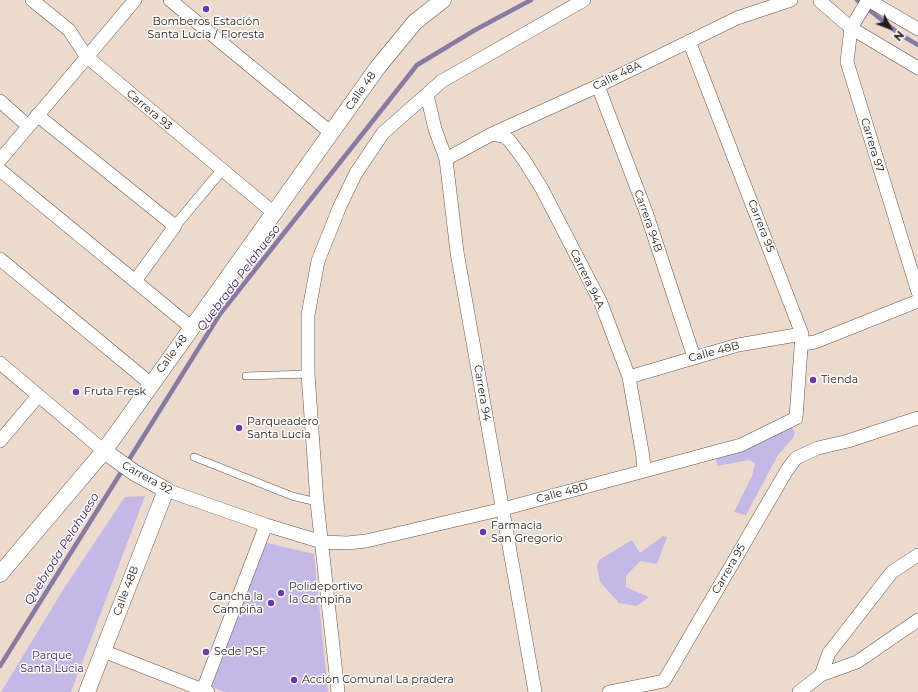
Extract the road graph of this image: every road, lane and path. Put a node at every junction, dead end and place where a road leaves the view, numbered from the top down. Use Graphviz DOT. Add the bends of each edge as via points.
graph roads {
  1 [pos="32,0"];
  2 [pos="135,0"];
  3 [pos="170,0"];
  4 [pos="443,0"];
  5 [pos="584,0"];
  6 [pos="791,0"];
  7 [pos="821,0"];
  8 [pos="868,1"];
  9 [pos="852,27"];
  10 [pos="918,29"];
  11 [pos="688,41"];
  12 [pos="86,56"];
  13 [pos="918,68"];
  14 [pos="598,86"];
  15 [pos="427,95"];
  16 [pos="0,101"];
  17 [pos="37,115"];
  18 [pos="28,126"];
  19 [pos="330,132"];
  20 [pos="492,134"];
  21 [pos="446,159"];
  22 [pos="0,160"];
  23 [pos="0,170"];
  24 [pos="221,171"];
  25 [pos="274,213"];
  26 [pos="175,226"];
  27 [pos="0,259"];
  28 [pos="135,281"];
  29 [pos="918,292"];
  30 [pos="918,301"];
  31 [pos="192,328"];
  32 [pos="802,339"];
  33 [pos="694,357"];
  34 [pos="0,363"];
  35 [pos="308,374"];
  36 [pos="246,376"];
  37 [pos="629,377"];
  38 [pos="151,384"];
  39 [pos="38,396"];
  40 [pos="796,418"];
  41 [pos="918,418"];
  42 [pos="0,442"];
  43 [pos="104,451"];
  44 [pos="194,457"];
  45 [pos="644,471"];
  46 [pos="166,490"];
  47 [pos="317,502"];
  48 [pos="503,509"];
  49 [pos="266,525"];
  50 [pos="322,542"];
  51 [pos="918,555"];
  52 [pos="0,574"];
  53 [pos="918,620"];
  54 [pos="103,651"];
  55 [pos="821,675"];
  56 [pos="204,691"];
  57 [pos="87,692"];
  58 [pos="338,692"];
  59 [pos="534,692"];
  60 [pos="609,692"];
  61 [pos="799,692"];
  1 -- 12 [label="street, Carrera 93" via="69,30"];
  2 -- 12 [label="street"];
  3 -- 19 [label="street"];
  4 -- 19 [label="street, Calle 48" via="415,22 378,66"];
  5 -- 15 [label="street" via="442,81"];
  6 -- 11 [label="street, Calle 48A" via="737,18"];
  7 -- 9 [label="street"];
  8 -- 9 [label="street, Carrera 97"];
  8 -- 10 [label="street"];
  9 -- 13 [label="street"];
  9 -- 29 [label="street, Carrera 97" via="846,62"];
  11 -- 14 [label="street, Calle 48A"];
  11 -- 32 [label="street, Carrera 95"];
  12 -- 17 [label="street"];
  12 -- 24 [label="street, Carrera 93"];
  14 -- 20 [label="street, Calle 48A"];
  14 -- 33 [label="street, Carrera 94B" via="646,212"];
  15 -- 21 [label="street, Carrera 94" via="435,130"];
  15 -- 35 [label="street" via="383,133 356,173 340,206 318,260 308,315"];
  16 -- 18 [label="street"];
  17 -- 18 [label="street"];
  17 -- 26 [label="street"];
  18 -- 22 [label="street"];
  19 -- 25 [label="street, Calle 48"];
  20 -- 21 [label="street, Calle 48A"];
  20 -- 37 [label="street, Carrera 94A" via="509,140 542,189 600,303"];
  21 -- 48 [label="street, Carrera 94" via="458,252"];
  23 -- 28 [label="street"];
  24 -- 25 [label="street, Carrera 93"];
  24 -- 26 [label="street"];
  25 -- 31 [label="street, Calle 48"];
  26 -- 28 [label="street"];
  27 -- 38 [label="street"];
  28 -- 31 [label="street"];
  30 -- 32 [label="street, Calle 48B" via="816,342"];
  31 -- 38 [label="street, Calle 48"];
  32 -- 33 [label="street, Calle 48B" via="753,342"];
  32 -- 40 [label="street, Carrera 95"];
  33 -- 37 [label="street, Calle 48B"];
  34 -- 39 [label="street, Carrera 92"];
  35 -- 36 [label="lane"];
  35 -- 47 [label="street"];
  37 -- 45 [label="street, Carrera 94A"];
  38 -- 43 [label="street, Calle 48"];
  39 -- 42 [label="street"];
  39 -- 43 [label="street, Carrera 92"];
  40 -- 45 [label="street, Calle 48D" via="741,445"];
  41 -- 60 [label="street, Carrera 95" via="818,448 796,458 664,681"];
  43 -- 46 [label="street, Carrera 92" via="135,473"];
  43 -- 52 [label="street, Calle 48"];
  44 -- 47 [label="lane" via="292,496"];
  45 -- 48 [label="street, Calle 48D"];
  46 -- 49 [label="street, Carrera 92"];
  46 -- 54 [label="street, Calle 48B"];
  47 -- 50 [label="street"];
  48 -- 50 [label="street, Calle 48D" via="366,541"];
  48 -- 59 [label="street, Carrera 94"];
  49 -- 50 [label="street, Carrera 92"];
  49 -- 56 [label="street"];
  50 -- 58 [label="street"];
  51 -- 55 [label="street" via="892,572 829,653"];
  53 -- 55 [label="street" via="857,662"];
  54 -- 56 [label="street"];
  54 -- 57 [label="street, Calle 48B"];
  55 -- 61 [label="street"];
}
